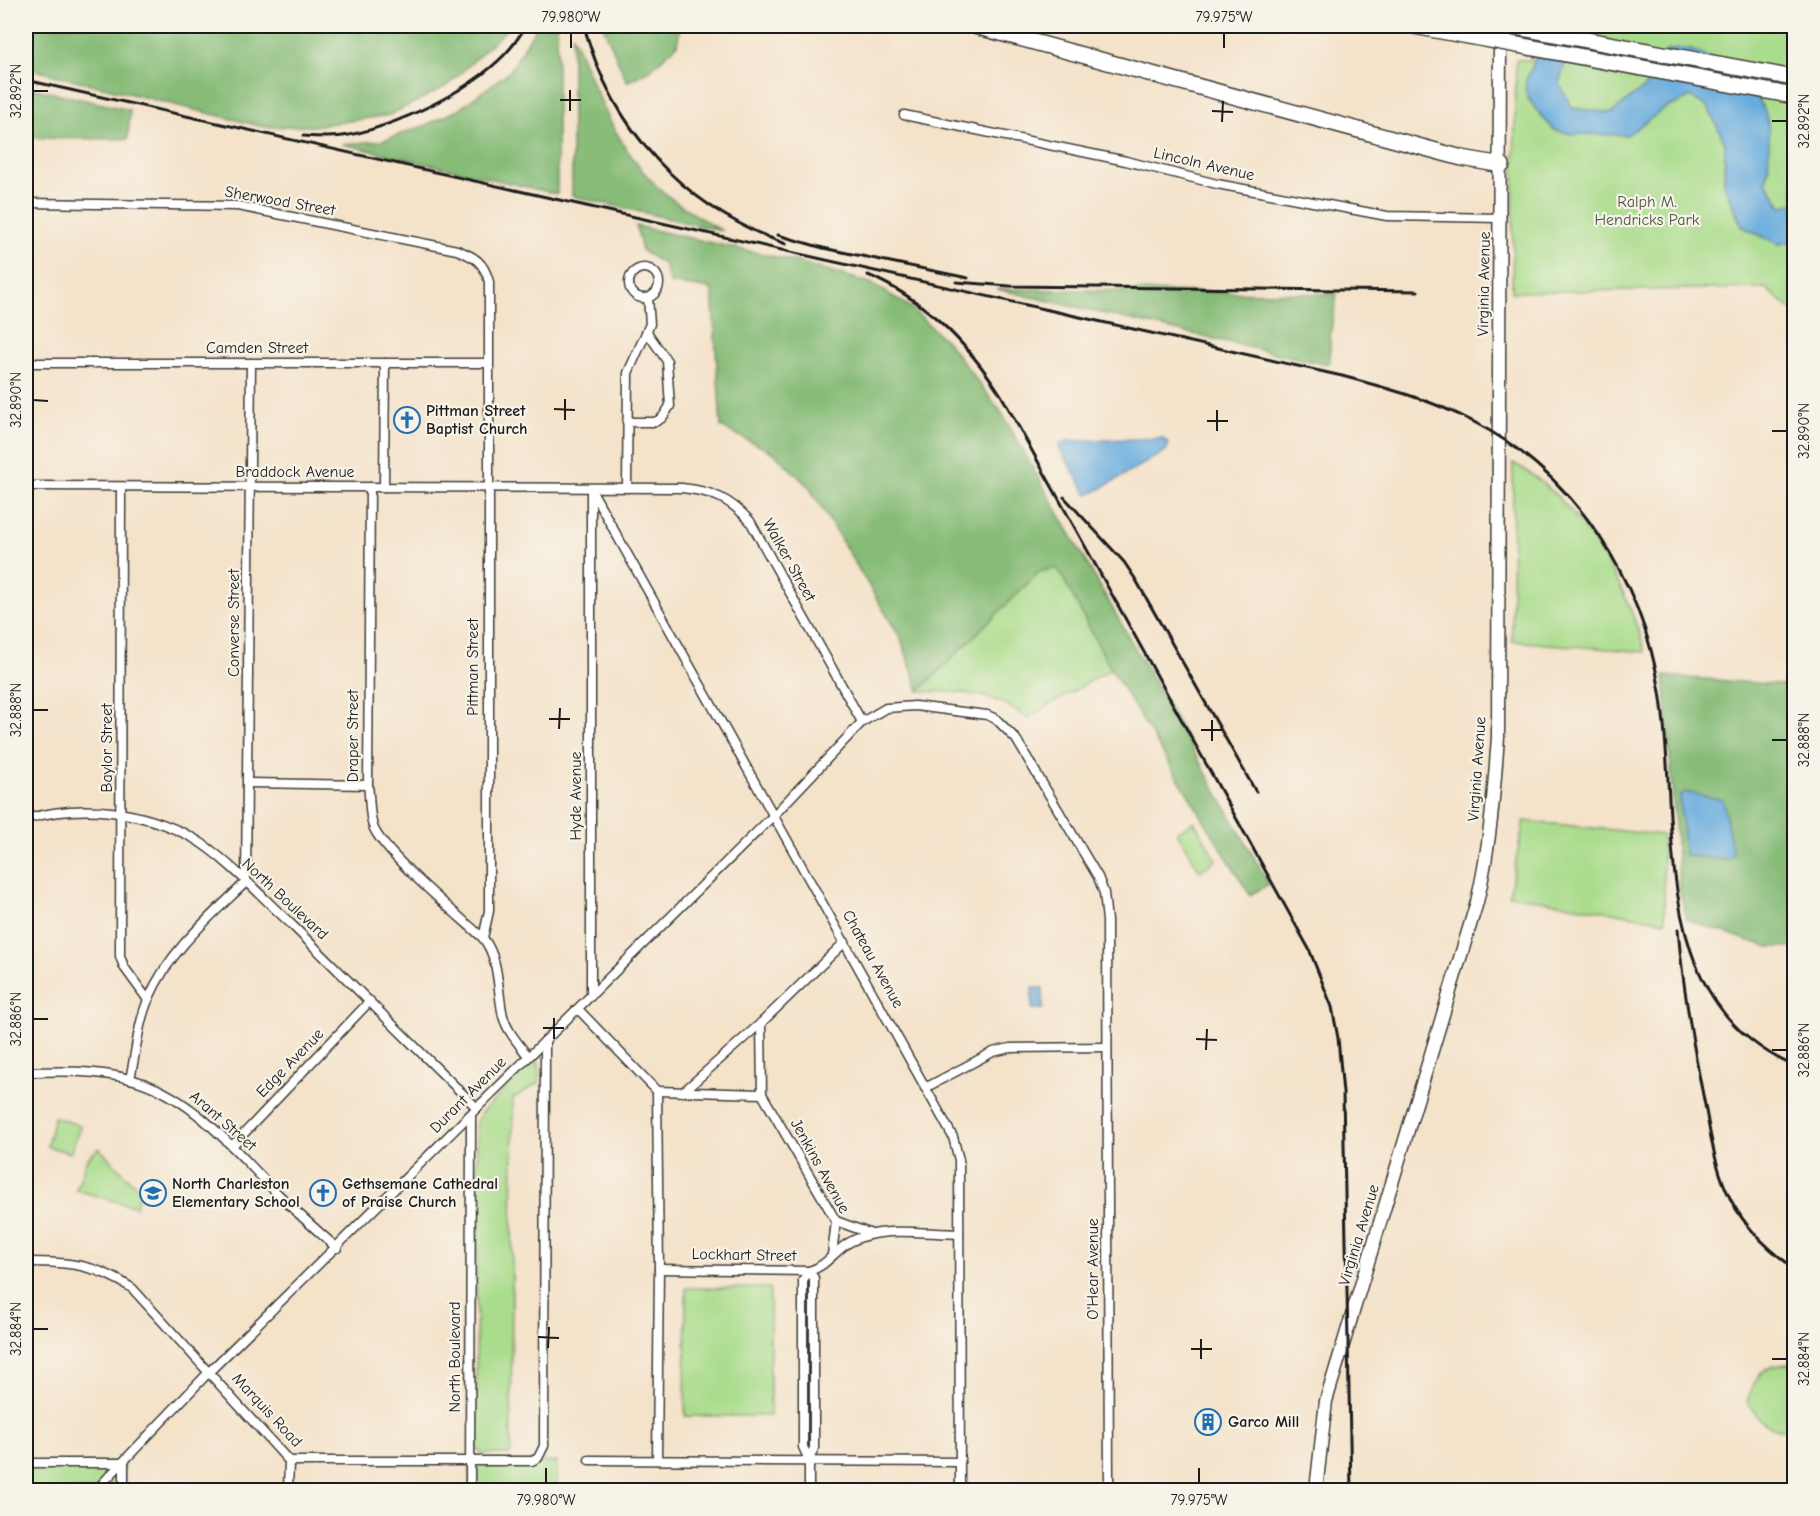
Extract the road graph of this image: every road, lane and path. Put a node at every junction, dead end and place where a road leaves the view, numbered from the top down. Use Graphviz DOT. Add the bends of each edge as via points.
graph roads {
  1 [pos="975,26"];
  2 [pos="1414,26"];
  3 [pos="1500,26"];
  4 [pos="1511,26"];
  5 [pos="1794,78"];
  6 [pos="1794,96"];
  7 [pos="904,116"];
  8 [pos="1502,165"];
  9 [pos="26,203"];
  10 [pos="1501,218"];
  11 [pos="485,267"];
  12 [pos="648,298"];
  13 [pos="647,332"];
  14 [pos="26,363"];
  15 [pos="251,363"];
  16 [pos="385,363"];
  17 [pos="488,363"];
  18 [pos="627,422"];
  19 [pos="26,486"];
  20 [pos="121,487"];
  21 [pos="370,487"];
  22 [pos="249,488"];
  23 [pos="384,488"];
  24 [pos="488,488"];
  25 [pos="564,488"];
  26 [pos="627,488"];
  27 [pos="591,489"];
  28 [pos="862,722"];
  29 [pos="249,783"];
  30 [pos="368,785"];
  31 [pos="122,813"];
  32 [pos="775,814"];
  33 [pos="26,819"];
  34 [pos="246,882"];
  35 [pos="483,938"];
  36 [pos="846,942"];
  37 [pos="591,996"];
  38 [pos="148,999"];
  39 [pos="370,1001"];
  40 [pos="578,1009"];
  41 [pos="761,1023"];
  42 [pos="545,1041"];
  43 [pos="1106,1047"];
  44 [pos="528,1056"];
  45 [pos="26,1071"];
  46 [pos="130,1079"];
  47 [pos="925,1088"];
  48 [pos="657,1091"];
  49 [pos="683,1092"];
  50 [pos="762,1094"];
  51 [pos="474,1111"];
  52 [pos="232,1146"];
  53 [pos="836,1221"];
  54 [pos="870,1233"];
  55 [pos="959,1234"];
  56 [pos="337,1248"];
  57 [pos="832,1256"];
  58 [pos="26,1262"];
  59 [pos="659,1269"];
  60 [pos="809,1271"];
  61 [pos="210,1371"];
  62 [pos="590,1460"];
  63 [pos="657,1460"];
  64 [pos="809,1460"];
  65 [pos="289,1461"];
  66 [pos="470,1461"];
  67 [pos="960,1462"];
  68 [pos="26,1463"];
  69 [pos="124,1463"];
  70 [pos="96,1491"];
  71 [pos="124,1491"];
  72 [pos="288,1491"];
  73 [pos="470,1491"];
  74 [pos="809,1491"];
  75 [pos="960,1491"];
  76 [pos="1109,1491"];
  77 [pos="1316,1491"];
  1 -- 8 [label="highway" via="1462,158"];
  2 -- 6 [label="highway, bridge"];
  3 -- 8 [label="main road, Virginia Avenue"];
  4 -- 5 [label="highway"];
  7 -- 10 [label="street, Lincoln Avenue" via="1126,161 1217,184 1387,216"];
  8 -- 10 [label="main road, Virginia Avenue"];
  9 -- 11 [label="street, Sherwood Street" via="238,206 457,250"];
  10 -- 77 [label="main road, Virginia Avenue" via="1498,736 1484,872 1326,1401"];
  11 -- 17 [label="street, Pittman Street" via="489,282"];
  12 -- 13 [label="street" via="651,315"];
  13 -- 18 [label="street" via="628,367"];
  13 -- 18 [label="street" via="667,361 670,406 656,422"];
  14 -- 15 [label="street, Camden Street"];
  15 -- 16 [label="street, Camden Street"];
  15 -- 22 [label="street, Converse Street"];
  16 -- 17 [label="street, Camden Street"];
  16 -- 23 [label="street"];
  17 -- 24 [label="street, Pittman Street"];
  18 -- 26 [label="street"];
  19 -- 20 [label="street, Braddock Avenue"];
  20 -- 22 [label="street, Braddock Avenue"];
  20 -- 31 [label="street, Baylor Street"];
  21 -- 22 [label="street, Braddock Avenue"];
  21 -- 23 [label="street, Braddock Avenue"];
  21 -- 30 [label="street, Draper Street"];
  22 -- 29 [label="street, Converse Street"];
  23 -- 24 [label="street, Braddock Avenue"];
  24 -- 25 [label="street, Braddock Avenue"];
  24 -- 35 [label="street, Pittman Street" via="489,911"];
  25 -- 27 [label="street, Walker Street"];
  26 -- 27 [label="street, Walker Street"];
  26 -- 28 [label="street, Walker Street" via="708,491 737,507 750,521"];
  27 -- 32 [label="street, Chateau Avenue"];
  27 -- 37 [label="street, Hyde Avenue"];
  28 -- 32 [label="street, Durant Avenue"];
  28 -- 43 [label="street, O'Hear Avenue" via="886,708 901,705 944,708 987,715 1016,739 1104,893"];
  29 -- 30 [label="street"];
  29 -- 34 [label="street, Converse Street"];
  30 -- 35 [label="street, Draper Street" via="373,828 382,841"];
  31 -- 33 [label="street, North Boulevard" via="73,810"];
  31 -- 34 [label="street, North Boulevard" via="162,823 195,839"];
  31 -- 38 [label="street, Baylor Street" via="120,956"];
  32 -- 36 [label="street, Chateau Avenue"];
  32 -- 37 [label="street, Durant Avenue"];
  34 -- 38 [label="street" via="185,942"];
  34 -- 39 [label="street, North Boulevard"];
  35 -- 44 [label="street" via="493,953 504,1017"];
  36 -- 41 [label="street"];
  36 -- 47 [label="street, Chateau Avenue"];
  37 -- 40 [label="street, Durant Avenue"];
  38 -- 46 [label="street"];
  39 -- 51 [label="street, North Boulevard"];
  39 -- 52 [label="street, Edge Avenue"];
  40 -- 42 [label="street, Durant Avenue"];
  40 -- 48 [label="street"];
  41 -- 49 [label="street"];
  41 -- 50 [label="street, Jenkins Avenue"];
  42 -- 44 [label="street, Durant Avenue"];
  42 -- 66 [label="street, Marquis Road" via="544,1446 532,1461"];
  43 -- 47 [label="street" via="1010,1048 993,1052"];
  43 -- 76 [label="street, O'Hear Avenue"];
  44 -- 51 [label="street, Durant Avenue"];
  45 -- 46 [label="street, Arant Street" via="70,1071"];
  46 -- 52 [label="street, Arant Street" via="186,1105"];
  47 -- 55 [label="street, Chateau Avenue" via="952,1137 959,1160"];
  48 -- 49 [label="street"];
  48 -- 59 [label="street"];
  49 -- 50 [label="street"];
  50 -- 53 [label="street, Jenkins Avenue"];
  51 -- 56 [label="street, Durant Avenue"];
  51 -- 66 [label="street, North Boulevard"];
  52 -- 56 [label="street, Arant Street"];
  53 -- 54 [label="street"];
  53 -- 57 [label="street, Jenkins Avenue"];
  54 -- 55 [label="street, Lockhart Street"];
  54 -- 57 [label="street, Lockhart Street"];
  55 -- 67 [label="street, Chateau Avenue"];
  56 -- 61 [label="street, Durant Avenue"];
  57 -- 60 [label="street, Lockhart Street" via="819,1269"];
  58 -- 61 [label="street, Marquis Road" via="78,1264 116,1277 132,1288"];
  59 -- 60 [label="street, Lockhart Street"];
  59 -- 63 [label="street"];
  60 -- 64 [label="street" via="814,1278 814,1448"];
  61 -- 65 [label="street, Marquis Road"];
  61 -- 69 [label="street, Durant Avenue"];
  62 -- 63 [label="street"];
  63 -- 64 [label="street"];
  64 -- 67 [label="street"];
  64 -- 74 [label="street"];
  65 -- 66 [label="street, Marquis Road"];
  65 -- 72 [label="street"];
  66 -- 73 [label="street, North Boulevard"];
  67 -- 75 [label="street, Chateau Avenue"];
  68 -- 69 [label="street"];
  69 -- 70 [label="street, Durant Avenue"];
  69 -- 71 [label="street"];
}
